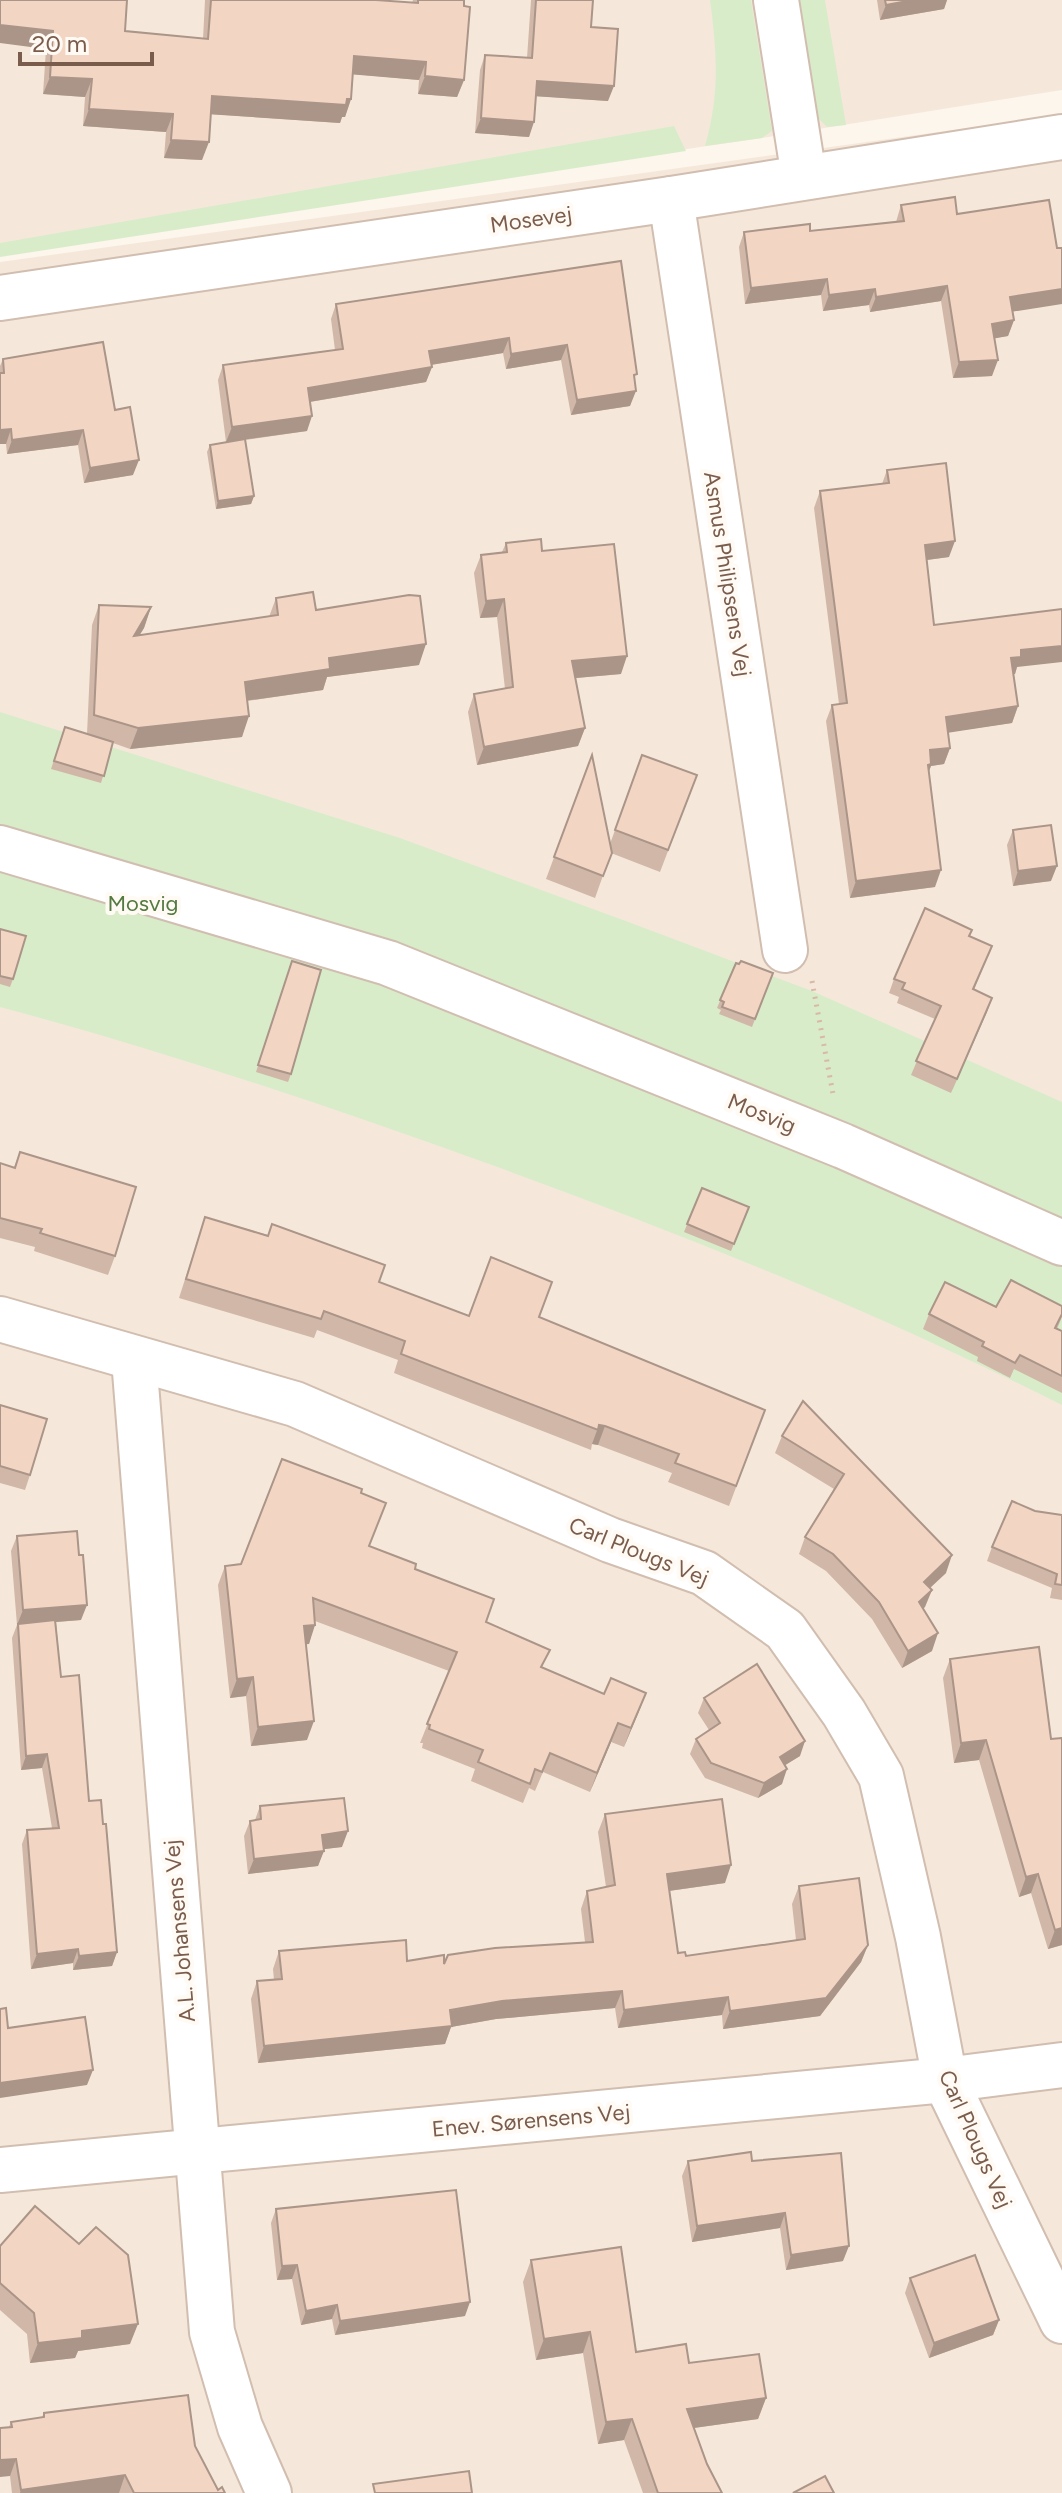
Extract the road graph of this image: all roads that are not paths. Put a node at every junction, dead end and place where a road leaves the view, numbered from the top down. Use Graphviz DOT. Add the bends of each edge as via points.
graph roads {
  1 [pos="776,0"];
  2 [pos="1062,137"];
  3 [pos="804,177"];
  4 [pos="671,199"];
  5 [pos="0,298"];
  6 [pos="0,848"];
  7 [pos="785,950"];
  8 [pos="1062,1243"];
  9 [pos="0,1319"];
  10 [pos="134,1359"];
  11 [pos="1062,2065"];
  12 [pos="945,2080"];
  13 [pos="197,2152"];
  14 [pos="0,2170"];
  15 [pos="1062,2321"];
  16 [pos="269,2493"];
  1 -- 3 [label="street"];
  2 -- 3 [label="street, Mosevej"];
  3 -- 4 [label="street, Mosevej"];
  4 -- 5 [label="street, Mosevej"];
  4 -- 7 [label="street, Asmus Philipsens Vej"];
  6 -- 8 [label="street, Mosvig" via="388,963 843,1146"];
  9 -- 10 [label="street, Carl Plougs Vej"];
  10 -- 12 [label="street, Carl Plougs Vej" via="295,1404 610,1540 704,1573 785,1630 881,1776"];
  10 -- 13 [label="street, A.L. Johansens Vej"];
  11 -- 12 [label="street, Enev. Sørensens Vej"];
  12 -- 13 [label="street, Enev. Sørensens Vej"];
  12 -- 15 [label="street, Carl Plougs Vej"];
  13 -- 14 [label="street, Enev. Sørensens Vej"];
  13 -- 16 [label="street, A.L. Johansens Vej" via="212,2332 240,2427"];
}
